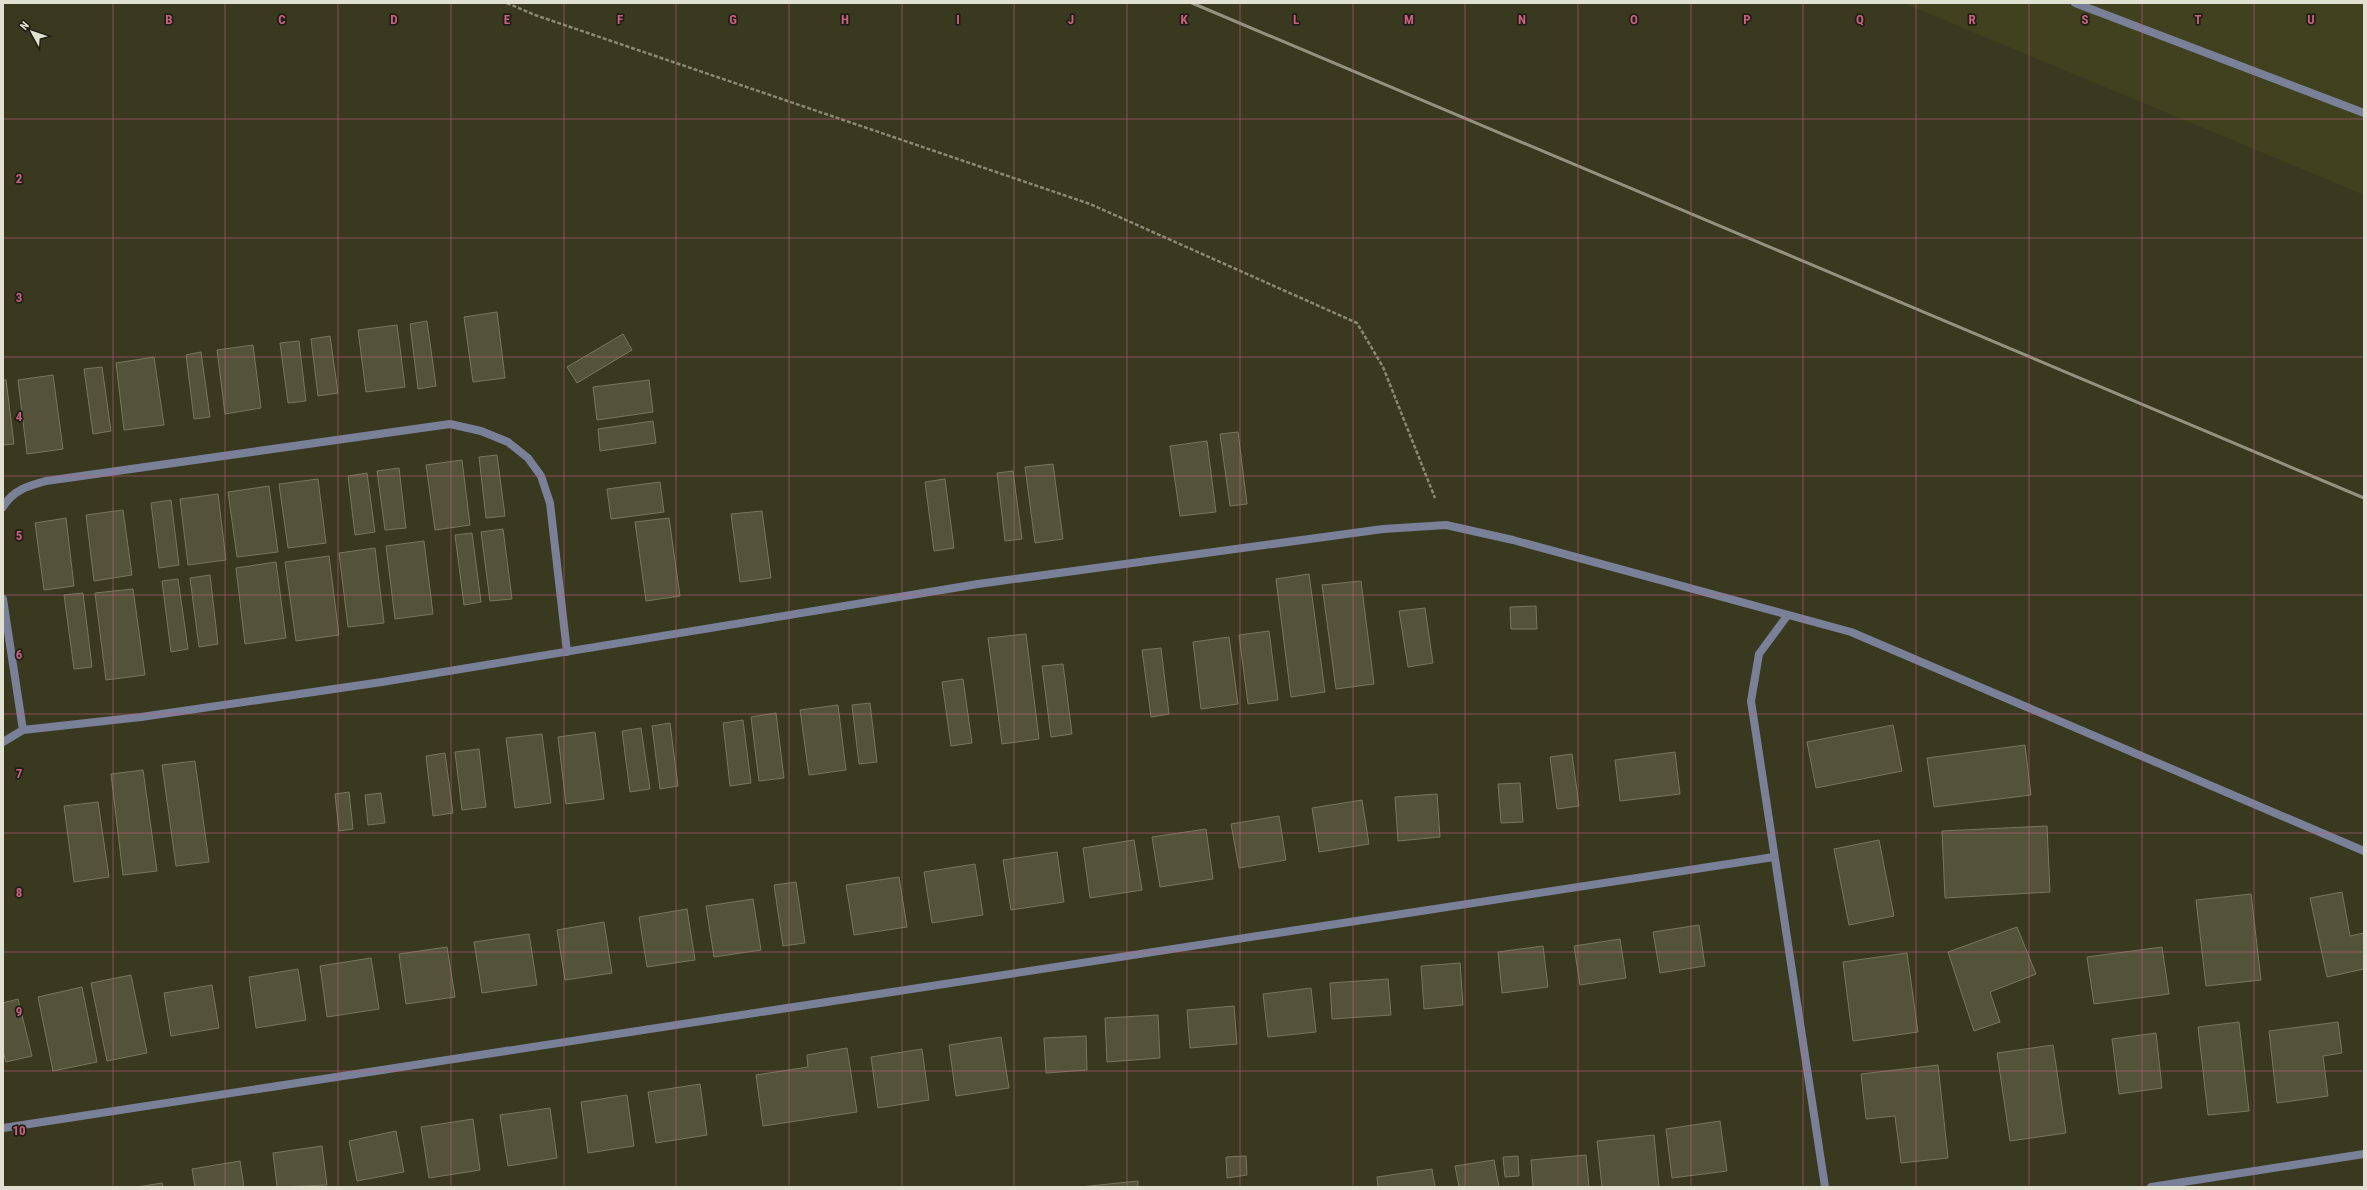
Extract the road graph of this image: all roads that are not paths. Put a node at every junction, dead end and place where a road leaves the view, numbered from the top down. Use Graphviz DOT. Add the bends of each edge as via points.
graph roads {
  1 [pos="2075,3"];
  2 [pos="2364,112"];
  3 [pos="3,507"];
  4 [pos="3,599"];
  5 [pos="1787,616"];
  6 [pos="568,652"];
  7 [pos="22,730"];
  8 [pos="3,742"];
  9 [pos="2364,851"];
  10 [pos="1774,857"];
  11 [pos="3,1128"];
  12 [pos="2364,1154"];
  13 [pos="1825,1187"];
  14 [pos="2151,1187"];
  1 -- 2 [label="street"];
  3 -- 6 [label="street" via="8,498 24,487 46,481 450,424 508,442 528,458 541,476 550,503"];
  4 -- 7 [label="street"];
  5 -- 6 [label="street" via="1513,540 1446,525 1384,529 978,584"];
  5 -- 9 [label="street" via="1851,632"];
  5 -- 10 [label="street" via="1759,654 1751,701"];
  6 -- 7 [label="street" via="141,717"];
  7 -- 8 [label="street"];
  10 -- 11 [label="street"];
  10 -- 13 [label="street"];
  12 -- 14 [label="street"];
}
